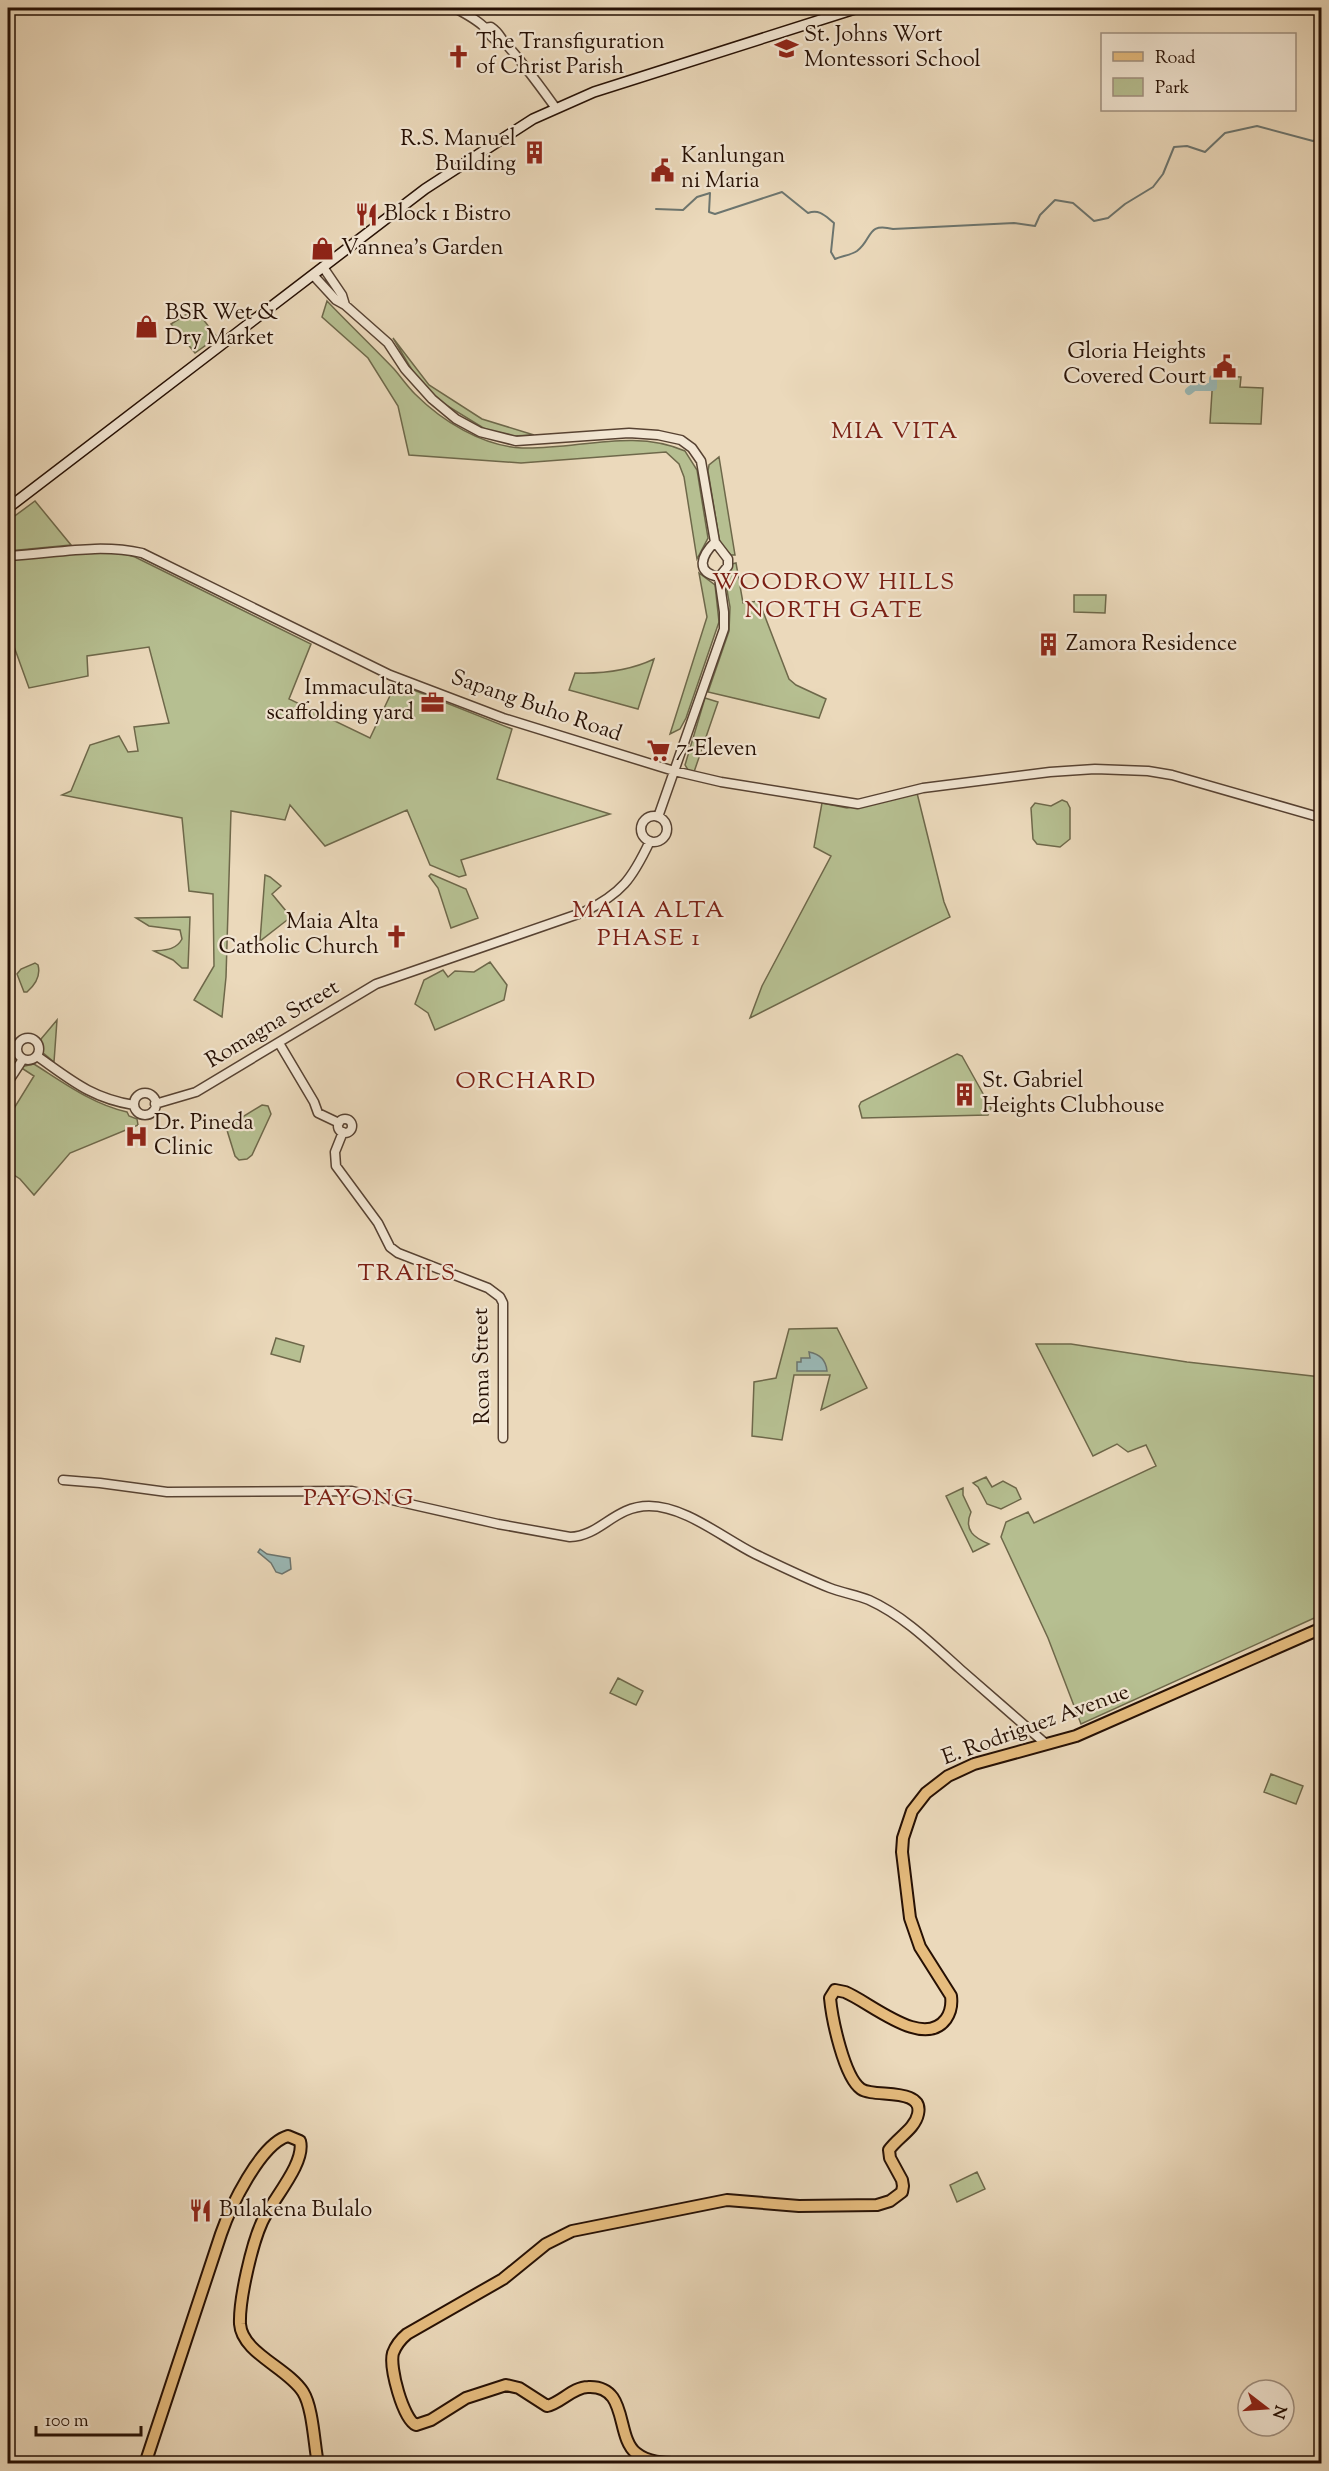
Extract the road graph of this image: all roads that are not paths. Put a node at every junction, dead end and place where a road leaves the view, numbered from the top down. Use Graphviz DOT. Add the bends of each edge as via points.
graph roads {
  1 [pos="455,8"];
  2 [pos="858,8"];
  3 [pos="555,107"];
  4 [pos="324,267"];
  5 [pos="313,275"];
  6 [pos="345,305"];
  7 [pos="8,508"];
  8 [pos="715,542"];
  9 [pos="8,556"];
  10 [pos="719,577"];
  11 [pos="674,771"];
  12 [pos="658,817"];
  13 [pos="1322,819"];
  14 [pos="650,841"];
  15 [pos="279,1043"];
  16 [pos="37,1056"];
  17 [pos="23,1059"];
  18 [pos="8,1082"];
  19 [pos="155,1104"];
  20 [pos="134,1105"];
  21 [pos="503,1438"];
  22 [pos="63,1480"];
  23 [pos="1322,1628"];
  24 [pos="1046,1744"];
  25 [pos="146,2463"];
  26 [pos="318,2463"];
  27 [pos="694,2463"];
  1 -- 3 [label="street" via="496,41 503,42 524,63"];
  2 -- 3 [label="main road"];
  3 -- 4 [label="main road" via="425,189"];
  4 -- 5 [label="main road"];
  4 -- 6 [label="street"];
  5 -- 6 [label="street"];
  5 -- 7 [label="main road"];
  6 -- 8 [label="street" via="388,343 432,399 480,432 516,441 629,433 681,440 701,461"];
  8 -- 10 [label="street" via="728,559 728,566"];
  8 -- 10 [label="street" via="702,562 705,570"];
  9 -- 11 [label="street, Sapang Buho Road" via="87,548 142,553 390,675 503,717"];
  10 -- 11 [label="street" via="724,629"];
  11 -- 12 [label="street"];
  11 -- 13 [label="street, Sapang Buho Road" via="858,804 923,788 1050,772 1148,771 1172,774"];
  12 -- 14 [label="street" via="666,826 665,834"];
  12 -- 14 [label="street" via="646,818 641,825"];
  14 -- 15 [label="street, Romagna Street" via="631,878 603,902 376,984"];
  15 -- 19 [label="street, Romagna Street" via="196,1092"];
  15 -- 21 [label="street, Roma Street" via="318,1113 339,1123 343,1132 334,1152 336,1166 378,1222 390,1247 488,1288 500,1297"];
  16 -- 17 [label="street"];
  16 -- 17 [label="street" via="39,1046 28,1037 17,1047"];
  16 -- 20 [label="street" via="88,1092"];
  17 -- 18 [label="street"];
  19 -- 20 [label="street" via="151,1113 144,1114"];
  19 -- 20 [label="street" via="152,1096 144,1093 135,1098"];
  22 -- 24 [label="street" via="167,1492 352,1491 570,1537 581,1536 624,1509 669,1508 689,1515 757,1555 832,1589 869,1600 894,1615"];
  23 -- 24 [label="main road, E. Rodriguez Avenue" via="1076,1736"];
  24 -- 27 [label="main road, E. Rodriguez Avenue" via="995,1757 948,1776 916,1803 905,1826 902,1852 910,1918 926,1960 951,1996 944,2022 918,2030 845,1992 835,1990 830,1998 848,2070 857,2086 871,2094 905,2096 918,2108 912,2125 890,2150 902,2180 902,2192 897,2198 877,2205 799,2206 727,2200 572,2230 546,2244 503,2280 407,2334 393,2355 394,2376 410,2421 416,2425 466,2398 498,2387 519,2388 547,2406 583,2387 594,2387 605,2390 616,2403 634,2452 653,2461"];
  25 -- 26 [label="main road" via="234,2199 268,2151 288,2136 300,2141 302,2150 254,2244 240,2324 248,2344 303,2391"];
}
